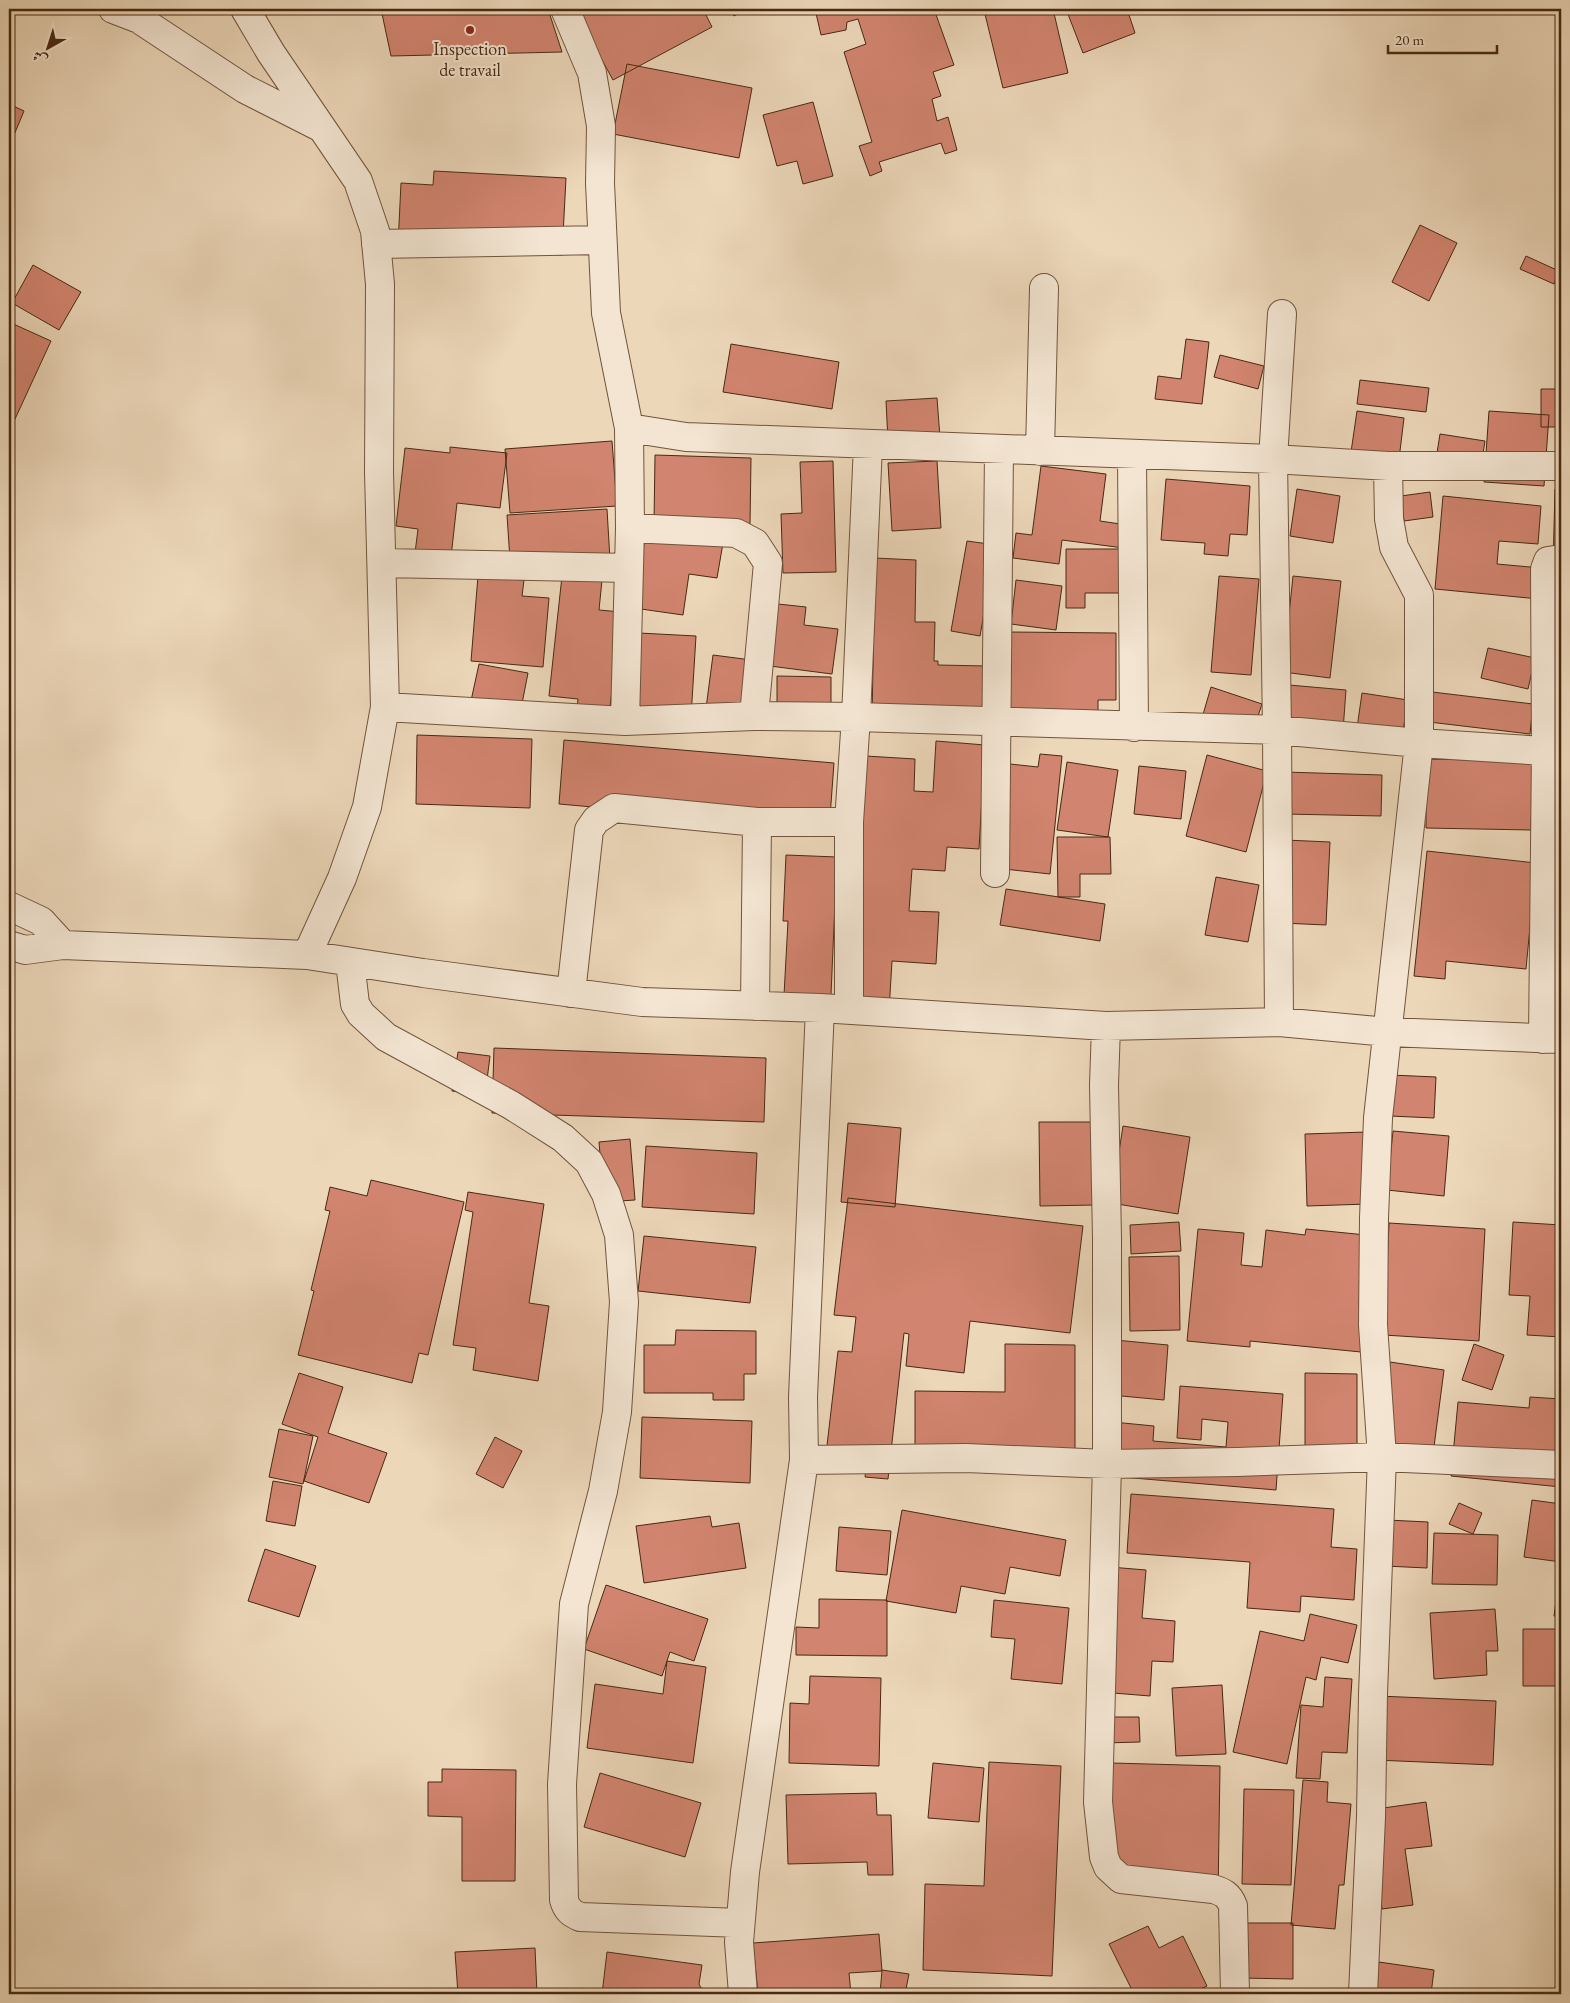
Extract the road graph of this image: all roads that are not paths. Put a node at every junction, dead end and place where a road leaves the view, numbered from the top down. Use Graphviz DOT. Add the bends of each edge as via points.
graph roads {
  1 [pos="113,9"];
  2 [pos="245,9"];
  3 [pos="565,9"];
  4 [pos="322,128"];
  5 [pos="602,240"];
  6 [pos="376,244"];
  7 [pos="1044,288"];
  8 [pos="1282,314"];
  9 [pos="629,428"];
  10 [pos="868,445"];
  11 [pos="999,449"];
  12 [pos="1040,451"];
  13 [pos="1132,455"];
  14 [pos="1273,459"];
  15 [pos="1388,466"];
  16 [pos="1561,466"];
  17 [pos="630,528"];
  18 [pos="1561,559"];
  19 [pos="382,563"];
  20 [pos="628,568"];
  21 [pos="385,707"];
  22 [pos="754,716"];
  23 [pos="856,717"];
  24 [pos="625,721"];
  25 [pos="996,721"];
  26 [pos="1134,727"];
  27 [pos="1277,730"];
  28 [pos="1419,742"];
  29 [pos="1554,751"];
  30 [pos="757,822"];
  31 [pos="849,822"];
  32 [pos="995,873"];
  33 [pos="9,906"];
  34 [pos="9,945"];
  35 [pos="64,945"];
  36 [pos="306,955"];
  37 [pos="350,962"];
  38 [pos="571,993"];
  39 [pos="755,1006"];
  40 [pos="820,1008"];
  41 [pos="849,1010"];
  42 [pos="1279,1022"];
  43 [pos="1106,1026"];
  44 [pos="1388,1032"];
  45 [pos="1552,1039"];
  46 [pos="1382,1457"];
  47 [pos="804,1460"];
  48 [pos="1106,1464"];
  49 [pos="1561,1465"];
  50 [pos="740,1923"];
  51 [pos="743,1994"];
  52 [pos="1234,1994"];
  53 [pos="1362,1994"];
  1 -- 4 [label="street" via="139,19 245,89"];
  2 -- 4 [label="street"];
  3 -- 5 [label="street" via="592,72 601,126"];
  4 -- 6 [label="street" via="358,181 375,231"];
  5 -- 6 [label="street"];
  5 -- 9 [label="street" via="606,313"];
  6 -- 19 [label="street" via="380,284"];
  7 -- 12 [label="street"];
  8 -- 14 [label="street"];
  9 -- 10 [label="street" via="686,438"];
  9 -- 17 [label="street"];
  10 -- 11 [label="street"];
  10 -- 23 [label="street"];
  11 -- 12 [label="street"];
  11 -- 25 [label="street"];
  12 -- 13 [label="street"];
  13 -- 14 [label="street"];
  13 -- 26 [label="street"];
  14 -- 15 [label="street"];
  14 -- 27 [label="street"];
  15 -- 16 [label="street"];
  15 -- 28 [label="street" via="1389,519 1394,547 1419,595"];
  17 -- 20 [label="street"];
  17 -- 22 [label="street" via="736,533 755,543 760,550 768,563"];
  18 -- 29 [label="street" via="1548,561 1545,569"];
  19 -- 20 [label="street"];
  19 -- 21 [label="street"];
  20 -- 24 [label="street"];
  21 -- 24 [label="street"];
  21 -- 36 [label="street" via="367,807 342,878"];
  22 -- 23 [label="street"];
  22 -- 24 [label="street"];
  23 -- 25 [label="street"];
  23 -- 31 [label="street"];
  25 -- 26 [label="street"];
  25 -- 32 [label="street"];
  26 -- 27 [label="street"];
  27 -- 28 [label="street"];
  27 -- 42 [label="street"];
  28 -- 29 [label="street"];
  28 -- 44 [label="street"];
  29 -- 45 [label="street"];
  30 -- 31 [label="street"];
  30 -- 38 [label="street" via="614,808 596,820 589,830"];
  30 -- 39 [label="street"];
  31 -- 41 [label="street"];
  33 -- 35 [label="street" via="41,921"];
  34 -- 35 [label="street" via="25,950"];
  35 -- 36 [label="street"];
  36 -- 37 [label="street"];
  37 -- 38 [label="street"];
  37 -- 50 [label="street" via="355,1004 386,1037 511,1104 563,1138 589,1162 606,1194 619,1235 624,1302 617,1412 604,1491 574,1604 562,1784 566,1908 580,1917"];
  38 -- 39 [label="street" via="642,1002"];
  39 -- 40 [label="street"];
  40 -- 41 [label="street"];
  40 -- 47 [label="street" via="802,1397"];
  41 -- 43 [label="street"];
  42 -- 43 [label="street"];
  42 -- 44 [label="street"];
  43 -- 48 [label="street"];
  44 -- 45 [label="street"];
  44 -- 46 [label="street" via="1378,1118 1374,1218 1373,1325"];
  46 -- 48 [label="street"];
  46 -- 49 [label="street"];
  46 -- 53 [label="street"];
  47 -- 48 [label="street" via="966,1458"];
  47 -- 50 [label="street" via="744,1872"];
  48 -- 52 [label="street" via="1098,1802 1104,1857 1121,1879 1213,1889 1230,1899"];
  50 -- 51 [label="street"];
}
